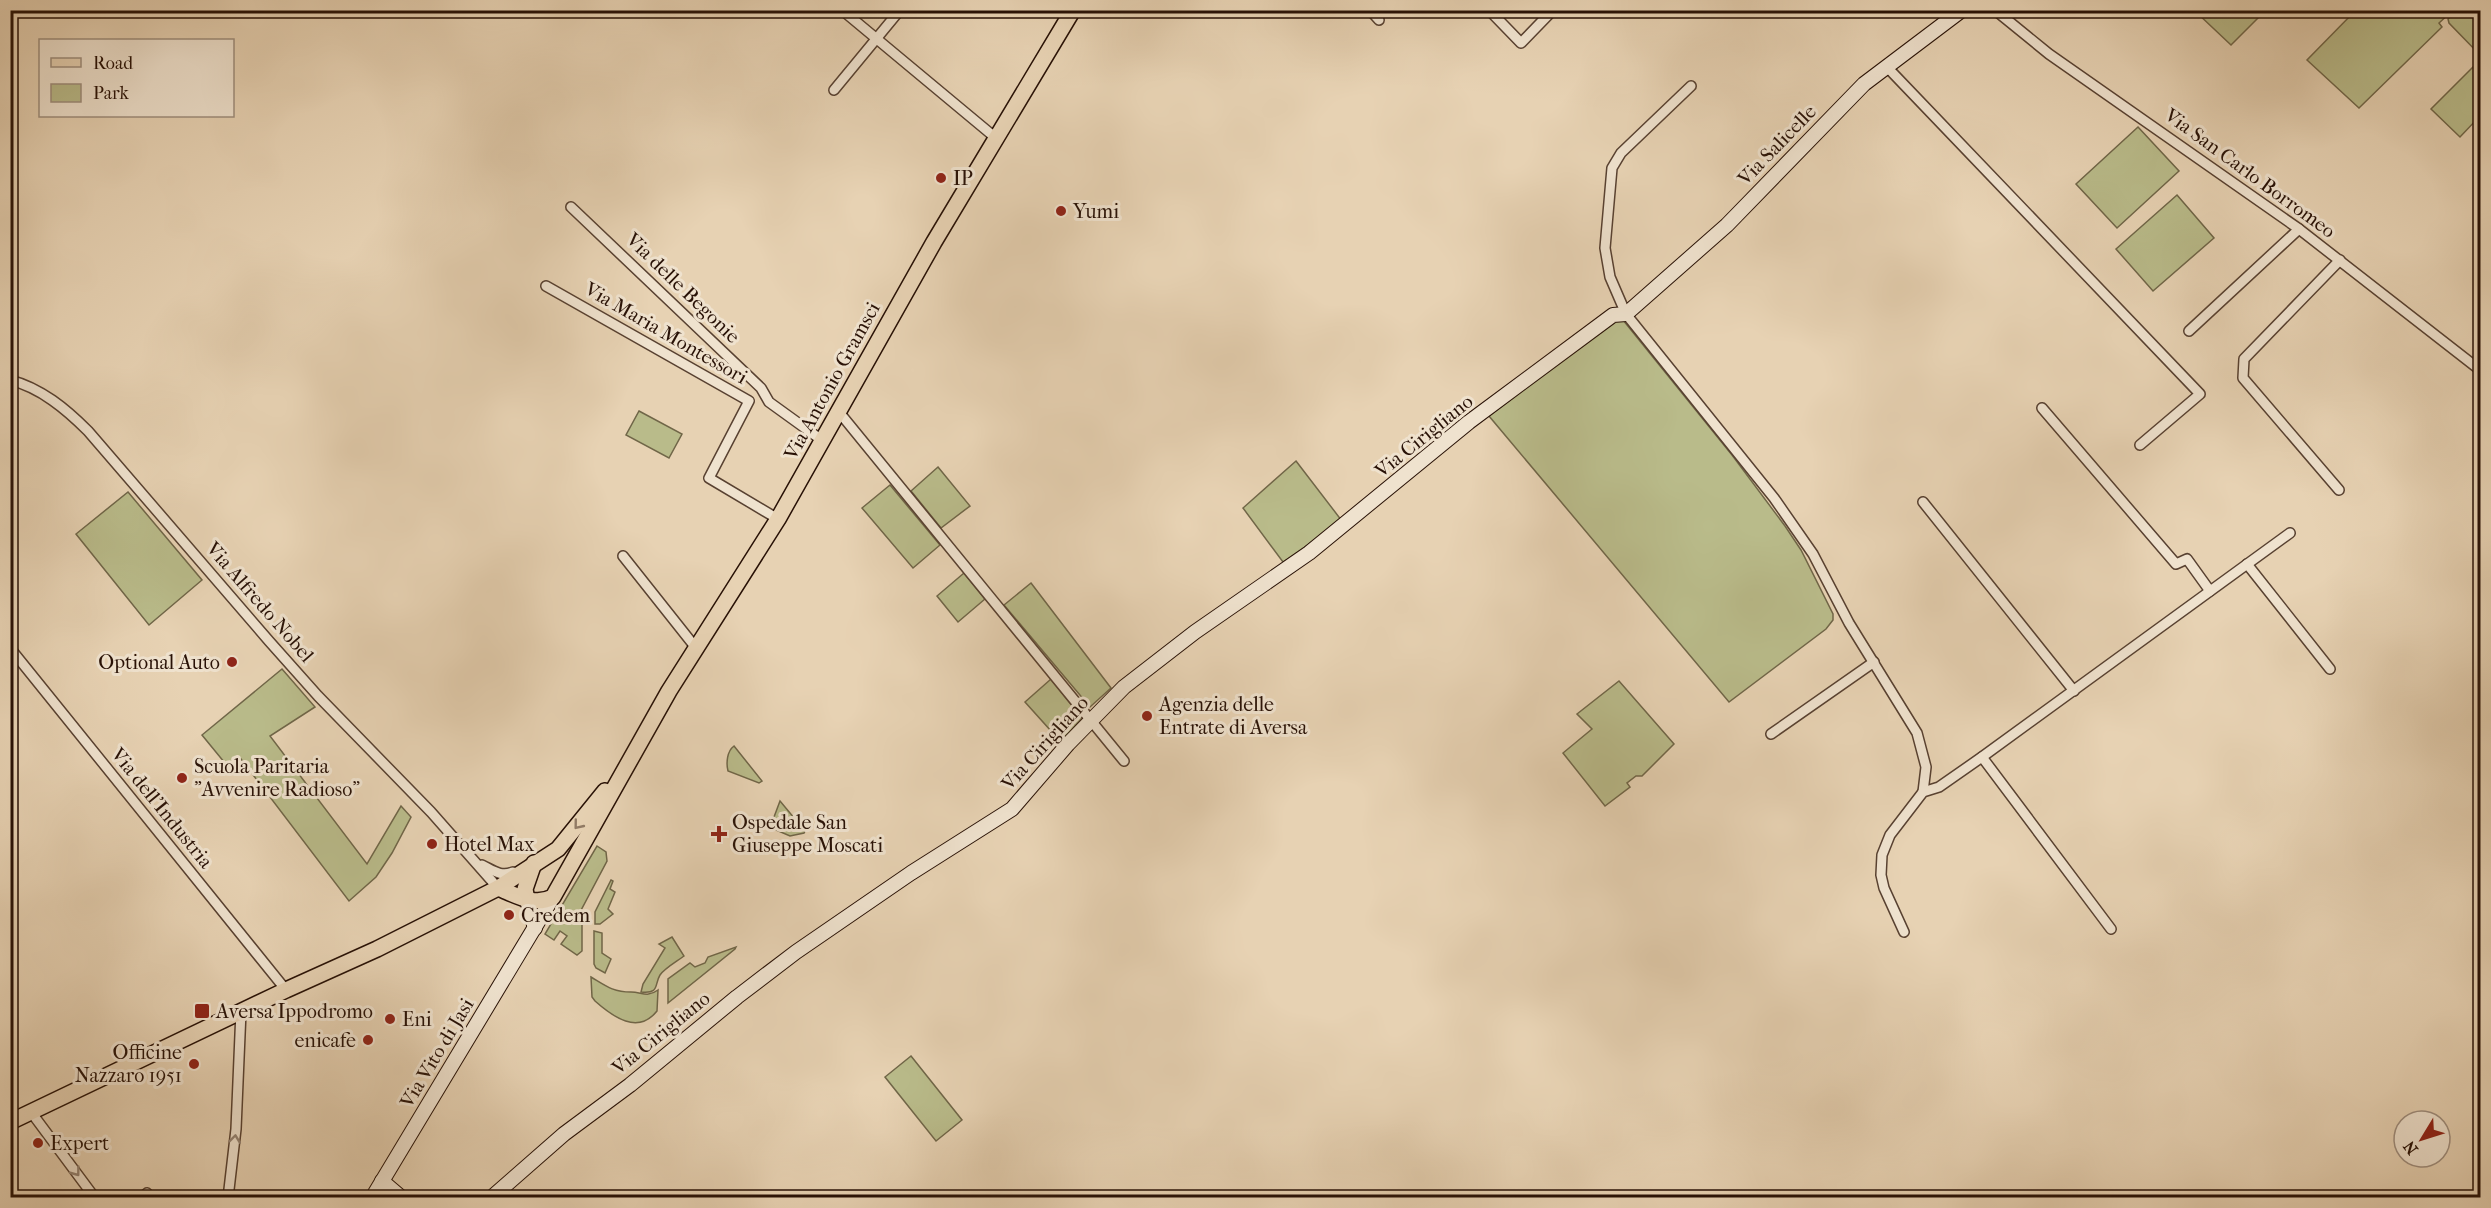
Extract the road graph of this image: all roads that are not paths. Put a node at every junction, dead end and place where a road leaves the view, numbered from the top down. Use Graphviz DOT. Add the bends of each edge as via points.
graph roads {
  1 [pos="842,10"];
  2 [pos="900,10"];
  3 [pos="1073,10"];
  4 [pos="1370,10"];
  5 [pos="1489,10"];
  6 [pos="1553,10"];
  7 [pos="1962,10"];
  8 [pos="1995,10"];
  9 [pos="1379,20"];
  10 [pos="876,39"];
  11 [pos="1886,66"];
  12 [pos="1691,86"];
  13 [pos="834,90"];
  14 [pos="997,139"];
  15 [pos="571,207"];
  16 [pos="2299,229"];
  17 [pos="2340,260"];
  18 [pos="546,286"];
  19 [pos="1626,314"];
  20 [pos="2189,332"];
  21 [pos="2481,370"];
  22 [pos="10,380"];
  23 [pos="2042,408"];
  24 [pos="839,412"];
  25 [pos="823,441"];
  26 [pos="2140,445"];
  27 [pos="2339,490"];
  28 [pos="1923,502"];
  29 [pos="778,519"];
  30 [pos="2290,532"];
  31 [pos="623,556"];
  32 [pos="2247,564"];
  33 [pos="2210,591"];
  34 [pos="10,648"];
  35 [pos="696,648"];
  36 [pos="1874,662"];
  37 [pos="2330,669"];
  38 [pos="2074,691"];
  39 [pos="1091,719"];
  40 [pos="1771,734"];
  41 [pos="1982,757"];
  42 [pos="1124,761"];
  43 [pos="624,769"];
  44 [pos="1923,792"];
  45 [pos="558,849"];
  46 [pos="475,860"];
  47 [pos="574,861"];
  48 [pos="534,863"];
  49 [pos="498,888"];
  50 [pos="553,897"];
  51 [pos="527,900"];
  52 [pos="535,928"];
  53 [pos="2110,929"];
  54 [pos="1904,932"];
  55 [pos="286,990"];
  56 [pos="241,1011"];
  57 [pos="32,1112"];
  58 [pos="10,1122"];
  59 [pos="382,1181"];
  60 [pos="95,1197"];
  61 [pos="228,1197"];
  62 [pos="372,1197"];
  63 [pos="402,1197"];
  64 [pos="490,1197"];
  1 -- 10 [label="street"];
  2 -- 10 [label="street"];
  3 -- 14 [label="main road, Via Antonio Gramsci"];
  4 -- 9 [label="street"];
  5 -- 6 [label="street" via="1521,44"];
  7 -- 11 [label="street, Via Salicelle"];
  8 -- 16 [label="street, Via San Carlo Borromeo" via="2049,54"];
  10 -- 13 [label="street"];
  10 -- 14 [label="street"];
  11 -- 19 [label="street, Via Salicelle" via="1727,225"];
  11 -- 26 [label="street" via="2200,394"];
  12 -- 19 [label="street" via="1621,153 1612,168 1605,248 1610,277"];
  14 -- 24 [label="main road, Via Antonio Gramsci"];
  15 -- 25 [label="street, Via delle Begonie" via="761,388 769,402"];
  16 -- 17 [label="street, Via San Carlo Borromeo"];
  16 -- 20 [label="street"];
  17 -- 21 [label="street, Via San Carlo Borromeo"];
  17 -- 27 [label="street" via="2244,359 2243,378"];
  18 -- 29 [label="street, Via Maria Montessori" via="749,401 709,478"];
  19 -- 36 [label="street" via="1774,498 1813,554 1848,623"];
  19 -- 39 [label="street, Via Cirigliano" via="1613,315 1469,422 1309,553 1124,687"];
  22 -- 46 [label="street, Via Alfredo Nobel" via="57,404 88,431 311,688"];
  23 -- 33 [label="street" via="2176,564 2187,559"];
  24 -- 25 [label="main road, Via Antonio Gramsci"];
  24 -- 39 [label="street"];
  25 -- 29 [label="main road, Via Antonio Gramsci"];
  28 -- 38 [label="street"];
  29 -- 35 [label="main road, Via Antonio Gramsci"];
  30 -- 32 [label="street"];
  31 -- 35 [label="street"];
  32 -- 33 [label="street"];
  32 -- 37 [label="street"];
  33 -- 38 [label="street"];
  34 -- 55 [label="street, Via dell'Industria"];
  35 -- 43 [label="main road, Via Antonio Gramsci"];
  36 -- 40 [label="street"];
  36 -- 44 [label="street" via="1917,733 1926,767"];
  38 -- 41 [label="street"];
  39 -- 42 [label="street"];
  39 -- 64 [label="street, Via Cirigliano" via="1012,809 796,952"];
  41 -- 44 [label="street" via="1939,787"];
  41 -- 53 [label="street"];
  43 -- 45 [label="main road, Via Antonio Gramsci, one-way"];
  43 -- 47 [label="main road, Via Antonio Gramsci"];
  44 -- 54 [label="street" via="1890,835 1882,855 1884,888"];
  45 -- 47 [label="main road" via="566,850"];
  45 -- 48 [label="main road, Via Antonio Gramsci"];
  46 -- 48 [label="street, Via Alfredo Nobel" via="505,875"];
  46 -- 49 [label="street, Via Alfredo Nobel"];
  47 -- 50 [label="main road, Via Antonio Gramsci"];
  48 -- 49 [label="main road, Via Antonio Gramsci"];
  48 -- 51 [label="main road" via="525,889"];
  49 -- 51 [label="main road"];
  49 -- 55 [label="main road, Via Antonio Gramsci"];
  50 -- 51 [label="main road" via="546,901"];
  50 -- 52 [label="street, Via Vito di Jasi"];
  51 -- 52 [label="street"];
  52 -- 59 [label="street, Via Vito di Jasi"];
  55 -- 56 [label="main road, Via Antonio Gramsci"];
  56 -- 57 [label="main road, Via Antonio Gramsci"];
  61 -- 56 [label="street, one-way" via="236,1129"];
  57 -- 58 [label="main road, Via Antonio Gramsci"];
  57 -- 60 [label="street, one-way"];
  59 -- 62 [label="street, Via Vito di Jasi"];
  59 -- 63 [label="street"];
}
